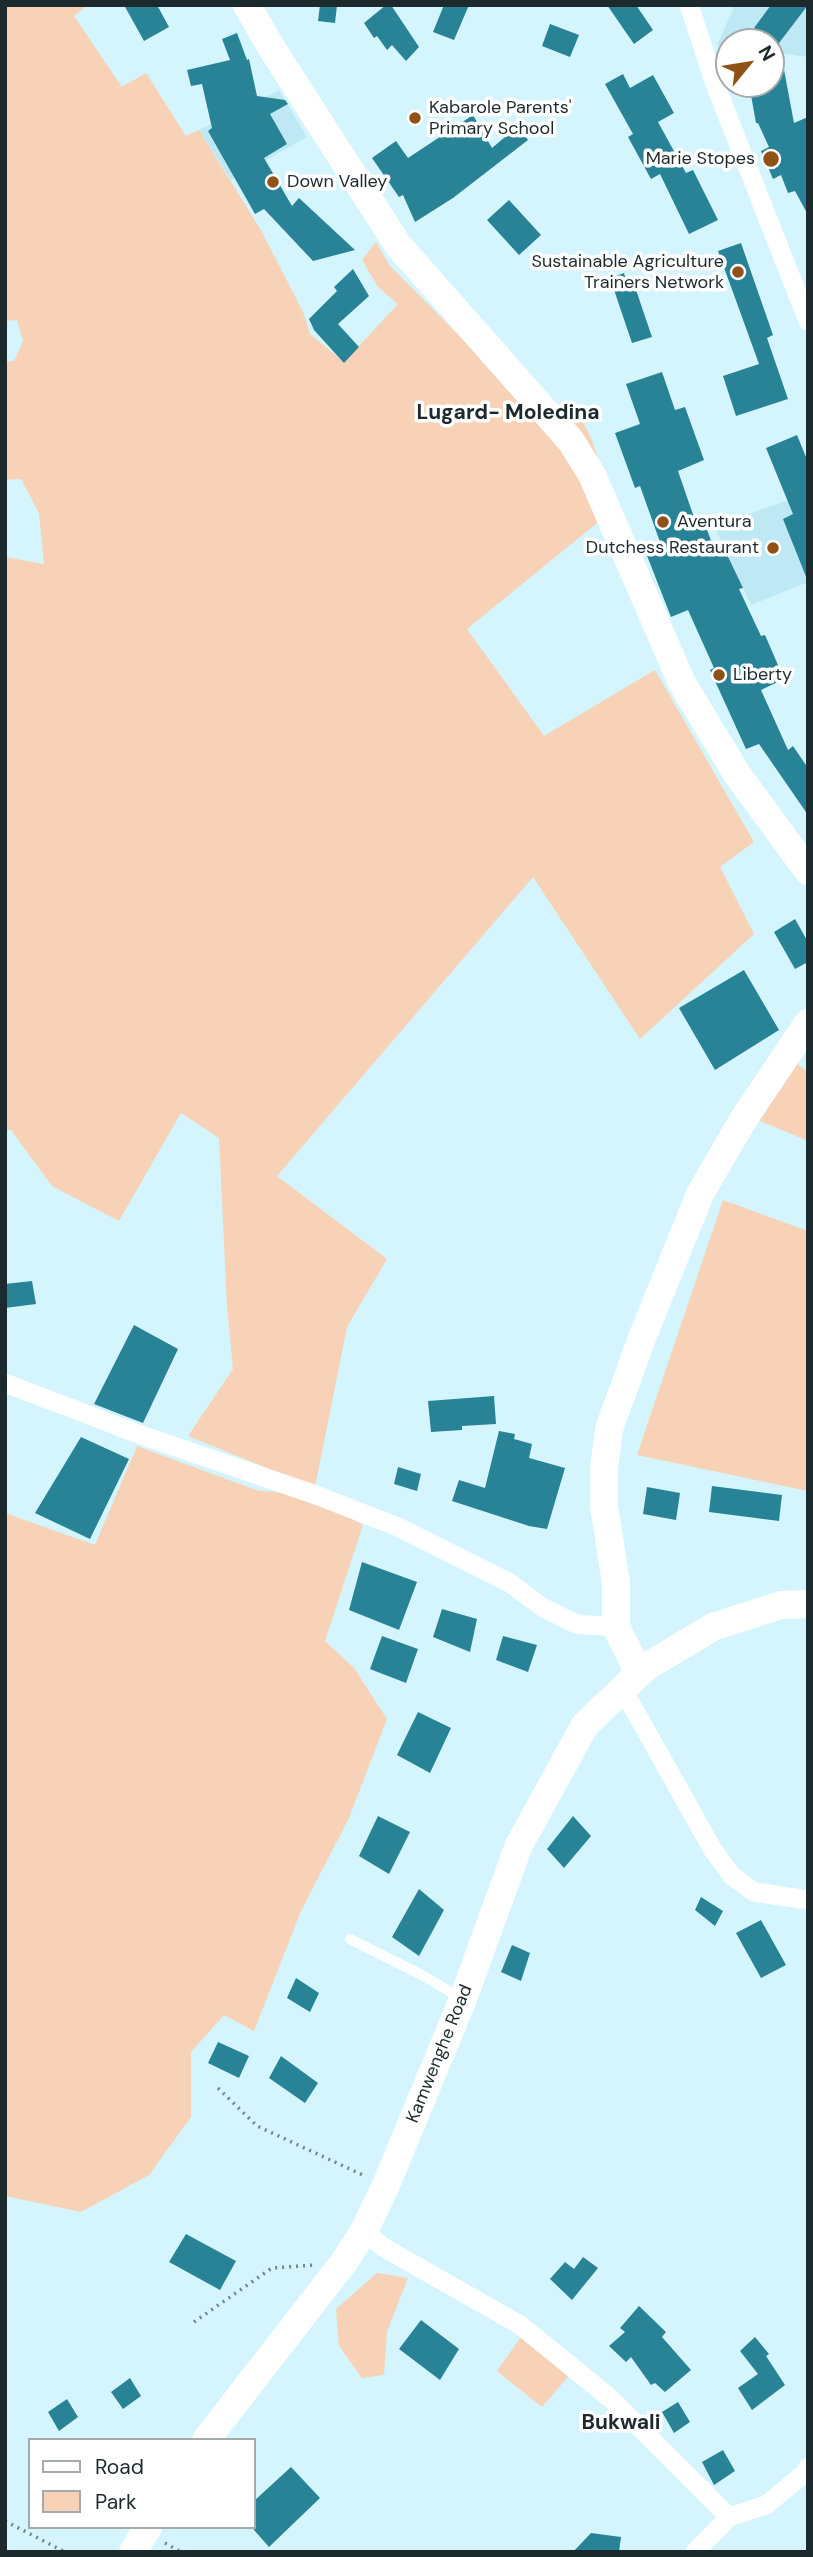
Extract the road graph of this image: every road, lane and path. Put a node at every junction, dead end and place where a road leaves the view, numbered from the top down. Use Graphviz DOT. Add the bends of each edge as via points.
graph roads {
  1 [pos="247,5"];
  2 [pos="689,5"];
  3 [pos="808,321"];
  4 [pos="808,871"];
  5 [pos="808,1023"];
  6 [pos="5,1383"];
  7 [pos="808,1604"];
  8 [pos="616,1627"];
  9 [pos="639,1674"];
  10 [pos="808,1900"];
  11 [pos="350,1939"];
  12 [pos="463,1999"];
  13 [pos="219,2088"];
  14 [pos="386,2185"];
  15 [pos="364,2231"];
  16 [pos="344,2262"];
  17 [pos="194,2322"];
  18 [pos="208,2438"];
  19 [pos="808,2467"];
  20 [pos="729,2517"];
  21 [pos="5,2521"];
  22 [pos="147,2529"];
  23 [pos="65,2552"];
  24 [pos="133,2552"];
  25 [pos="695,2552"];
  1 -- 4 [label="street" via="398,245 571,441 592,475 682,683 737,774"];
  2 -- 3 [label="street" via="715,84"];
  5 -- 8 [label="street" via="705,1185 609,1429 604,1506 616,1583"];
  6 -- 8 [label="street" via="398,1527 510,1583 542,1607 576,1624"];
  7 -- 9 [label="street, Kamwenghe Road" via="781,1605 713,1627"];
  8 -- 9 [label="street"];
  9 -- 10 [label="street" via="713,1850 732,1876 754,1892"];
  9 -- 12 [label="street, Kamwenghe Road" via="585,1726 519,1846"];
  11 -- 12 [label="lane"];
  12 -- 14 [label="street, Kamwenghe Road"];
  13 -- 14 [label="path" via="257,2126"];
  14 -- 15 [label="street, Kamwenghe Road"];
  15 -- 16 [label="street, Kamwenghe Road"];
  15 -- 20 [label="street" via="383,2247 520,2325 610,2398"];
  16 -- 17 [label="path" via="272,2268"];
  16 -- 18 [label="street, Kamwenghe Road"];
  19 -- 20 [label="street" via="766,2505"];
  20 -- 25 [label="street"];
  21 -- 23 [label="path"];
  22 -- 24 [label="street"];
}
